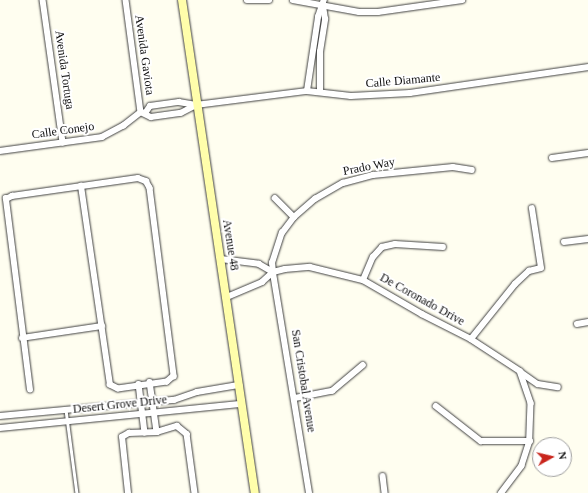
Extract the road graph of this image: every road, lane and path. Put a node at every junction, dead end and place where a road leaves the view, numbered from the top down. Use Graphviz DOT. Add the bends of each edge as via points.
graph roads {
  1 [pos="43,0"];
  2 [pos="126,0"];
  3 [pos="182,0"];
  4 [pos="247,0"];
  5 [pos="269,0"];
  6 [pos="292,0"];
  7 [pos="462,0"];
  8 [pos="323,2"];
  9 [pos="311,58"];
  10 [pos="320,59"];
  11 [pos="588,67"];
  12 [pos="307,90"];
  13 [pos="320,92"];
  14 [pos="196,105"];
  15 [pos="143,112"];
  16 [pos="63,143"];
  17 [pos="0,151"];
  18 [pos="588,153"];
  19 [pos="552,158"];
  20 [pos="472,170"];
  21 [pos="81,186"];
  22 [pos="275,198"];
  23 [pos="532,209"];
  24 [pos="294,217"];
  25 [pos="588,238"];
  26 [pos="564,242"];
  27 [pos="443,246"];
  28 [pos="221,259"];
  29 [pos="273,272"];
  30 [pos="363,280"];
  31 [pos="227,297"];
  32 [pos="588,322"];
  33 [pos="577,324"];
  34 [pos="102,326"];
  35 [pos="22,338"];
  36 [pos="471,339"];
  37 [pos="362,365"];
  38 [pos="520,371"];
  39 [pos="150,382"];
  40 [pos="139,384"];
  41 [pos="239,385"];
  42 [pos="558,387"];
  43 [pos="30,390"];
  44 [pos="295,398"];
  45 [pos="174,400"];
  46 [pos="153,402"];
  47 [pos="141,404"];
  48 [pos="242,404"];
  49 [pos="436,406"];
  50 [pos="66,409"];
  51 [pos="175,411"];
  52 [pos="154,412"];
  53 [pos="143,414"];
  54 [pos="0,416"];
  55 [pos="67,422"];
  56 [pos="0,428"];
  57 [pos="157,432"];
  58 [pos="146,433"];
  59 [pos="530,441"];
  60 [pos="383,476"];
  61 [pos="77,493"];
  62 [pos="128,493"];
  63 [pos="195,493"];
  64 [pos="256,493"];
  65 [pos="309,493"];
  66 [pos="385,493"];
  67 [pos="502,493"];
  1 -- 16 [label="street, Avenida Tortuga"];
  2 -- 15 [label="street, Avenida Gaviota"];
  3 -- 14 [label="main road, Avenue 48"];
  4 -- 5 [label="street"];
  6 -- 8 [label="street"];
  7 -- 8 [label="street" via="378,12 359,12"];
  8 -- 9 [label="street"];
  8 -- 10 [label="street" via="325,19"];
  9 -- 10 [label="street"];
  9 -- 12 [label="street"];
  10 -- 13 [label="street"];
  11 -- 13 [label="street, Calle Diamante" via="410,94 351,96"];
  12 -- 13 [label="street, Calle Diamante"];
  12 -- 14 [label="street, Calle Diamante"];
  14 -- 15 [label="street, Calle Conejo" via="179,102 150,106"];
  14 -- 15 [label="street" via="181,113 151,117"];
  14 -- 28 [label="main road, Avenue 48"];
  15 -- 16 [label="street, Calle Conejo" via="102,137"];
  16 -- 17 [label="street, Calle Conejo"];
  18 -- 19 [label="street"];
  20 -- 24 [label="street, Prado Way" via="453,167 354,179 325,192"];
  21 -- 34 [label="street"];
  21 -- 35 [label="street" via="6,199"];
  21 -- 39 [label="street" via="138,178 146,181 150,188 174,371 171,381"];
  22 -- 24 [label="street"];
  23 -- 36 [label="street" via="542,268 529,271 514,284"];
  24 -- 29 [label="street, Prado Way" via="282,233 272,263"];
  25 -- 26 [label="street"];
  27 -- 30 [label="street" via="395,244 382,247 373,257"];
  28 -- 29 [label="street" via="259,264"];
  28 -- 31 [label="main road, Avenue 48"];
  29 -- 30 [label="street, De Coronado Drive" via="310,267"];
  29 -- 31 [label="street, De Coronado Drive" via="262,282"];
  29 -- 44 [label="street, San Cristobal Avenue"];
  30 -- 36 [label="street, De Coronado Drive"];
  31 -- 41 [label="main road, Avenue 48"];
  32 -- 33 [label="street"];
  34 -- 35 [label="street"];
  34 -- 40 [label="street" via="110,385 116,389"];
  35 -- 43 [label="street"];
  36 -- 38 [label="street, De Coronado Drive"];
  37 -- 44 [label="street" via="332,391"];
  38 -- 42 [label="street, De Coronado Drive" via="538,384"];
  38 -- 59 [label="street" via="531,403"];
  39 -- 40 [label="street"];
  39 -- 46 [label="street"];
  40 -- 47 [label="street"];
  41 -- 45 [label="street, Desert Grove Drive" via="197,392"];
  41 -- 48 [label="main road, Avenue 48"];
  44 -- 65 [label="street, San Cristobal Avenue"];
  45 -- 46 [label="street, Desert Grove Drive"];
  45 -- 51 [label="street"];
  46 -- 47 [label="street, Desert Grove Drive"];
  46 -- 52 [label="street"];
  47 -- 50 [label="street, Desert Grove Drive"];
  47 -- 53 [label="street"];
  48 -- 51 [label="street, Desert Grove Drive"];
  48 -- 64 [label="main road, Avenue 48"];
  49 -- 59 [label="street" via="482,441"];
  50 -- 54 [label="street, Desert Grove Drive"];
  50 -- 55 [label="lane"];
  51 -- 52 [label="street, Desert Grove Drive"];
  52 -- 53 [label="street, Desert Grove Drive"];
  52 -- 57 [label="street"];
  53 -- 55 [label="street, Desert Grove Drive"];
  53 -- 58 [label="street"];
  55 -- 56 [label="street, Desert Grove Drive"];
  55 -- 61 [label="lane"];
  57 -- 58 [label="street"];
  57 -- 63 [label="street" via="177,426 187,434"];
  58 -- 62 [label="street" via="130,433 121,441"];
  59 -- 67 [label="street" via="522,466"];
  60 -- 66 [label="street"];
}
